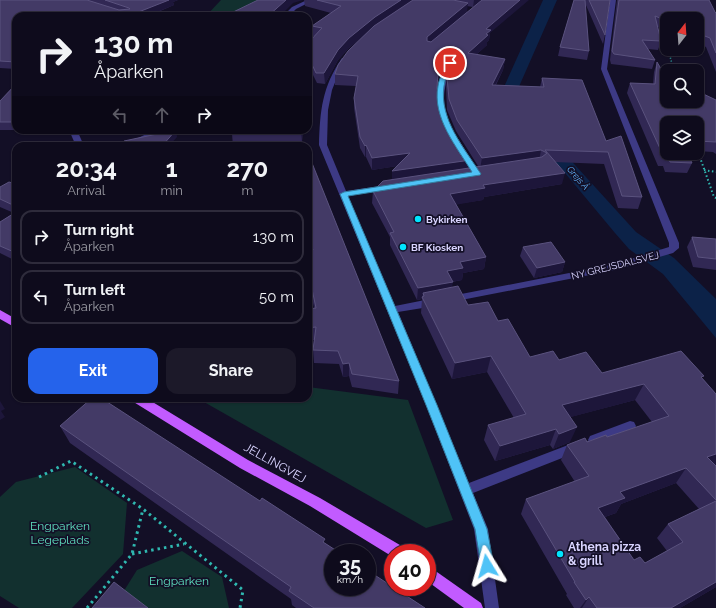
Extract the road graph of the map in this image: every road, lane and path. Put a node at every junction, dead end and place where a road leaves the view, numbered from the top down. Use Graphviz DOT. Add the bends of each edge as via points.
graph roads {
  1 [pos="311,0"];
  2 [pos="613,0"];
  3 [pos="290,12"];
  4 [pos="656,30"];
  5 [pos="660,34"];
  6 [pos="351,50"];
  7 [pos="450,63"];
  8 [pos="447,125"];
  9 [pos="152,134"];
  10 [pos="134,142"];
  11 [pos="701,160"];
  12 [pos="704,170"];
  13 [pos="716,172"];
  14 [pos="398,186"];
  15 [pos="344,194"];
  16 [pos="716,198"];
  17 [pos="391,310"];
  18 [pos="0,314"];
  19 [pos="12,322"];
  20 [pos="143,402"];
  21 [pos="630,426"];
  22 [pos="39,477"];
  23 [pos="466,490"];
  24 [pos="143,509"];
  25 [pos="185,544"];
  26 [pos="385,544"];
  27 [pos="132,554"];
  28 [pos="436,579"];
  29 [pos="87,608"];
  30 [pos="240,608"];
  31 [pos="476,608"];
  32 [pos="492,608"];
  1 -- 3 [label="street"];
  2 -- 17 [label="street, NY GREJSDALSVEJ" via="604,69 674,248 642,260 585,273"];
  4 -- 5 [label="path"];
  6 -- 15 [label="street" via="336,70 327,89 324,113 324,145"];
  7 -- 8 [label="street" via="441,85 440,97"];
  9 -- 10 [label="street"];
  11 -- 12 [label="path"];
  12 -- 13 [label="path"];
  12 -- 16 [label="path"];
  14 -- 15 [label="street"];
  15 -- 17 [label="street"];
  17 -- 23 [label="street"];
  18 -- 19 [label="main road"];
  20 -- 26 [label="main road, JELLINGVEJ" via="244,464"];
  21 -- 23 [label="street"];
  22 -- 24 [label="path" via="72,461"];
  23 -- 32 [label="street" via="481,529"];
  24 -- 25 [label="path"];
  24 -- 27 [label="path"];
  25 -- 27 [label="path"];
  25 -- 30 [label="path" via="243,590"];
  27 -- 29 [label="path"];
  28 -- 31 [label="main road"];
}
